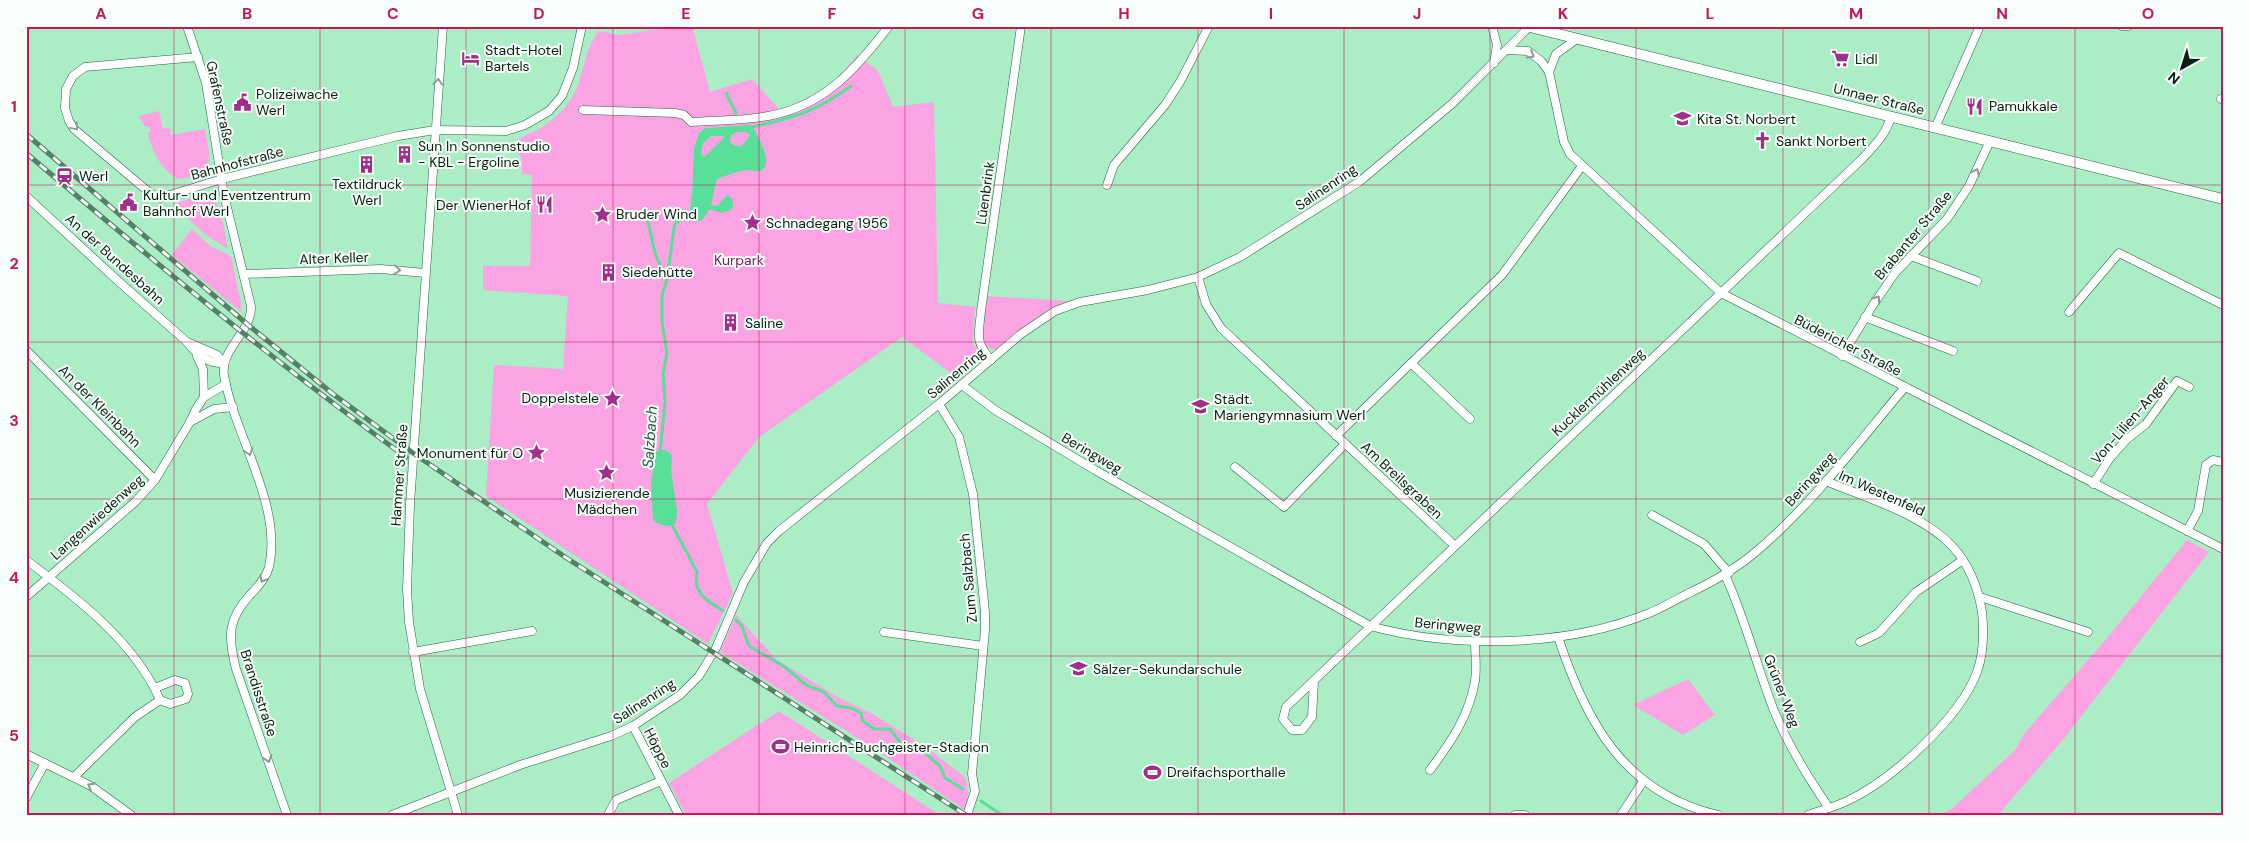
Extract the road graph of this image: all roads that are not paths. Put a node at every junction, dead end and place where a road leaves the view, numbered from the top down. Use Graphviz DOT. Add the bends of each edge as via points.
graph roads {
  1 [pos="187,26"];
  2 [pos="443,26"];
  3 [pos="582,26"];
  4 [pos="889,26"];
  5 [pos="1022,26"];
  6 [pos="1209,26"];
  7 [pos="1492,26"];
  8 [pos="1529,26"];
  9 [pos="1980,26"];
  10 [pos="2122,26"];
  11 [pos="2128,26"];
  12 [pos="1578,38"];
  13 [pos="1508,50"];
  14 [pos="198,57"];
  15 [pos="1494,64"];
  16 [pos="1549,72"];
  17 [pos="583,110"];
  18 [pos="1891,117"];
  19 [pos="1935,128"];
  20 [pos="434,130"];
  21 [pos="1990,141"];
  22 [pos="1582,166"];
  23 [pos="222,179"];
  24 [pos="1107,185"];
  25 [pos="26,196"];
  26 [pos="2223,200"];
  27 [pos="1911,256"];
  28 [pos="425,273"];
  29 [pos="244,274"];
  30 [pos="1198,278"];
  31 [pos="1977,281"];
  32 [pos="1721,293"];
  33 [pos="2223,306"];
  34 [pos="2069,312"];
  35 [pos="1865,317"];
  36 [pos="187,342"];
  37 [pos="26,350"];
  38 [pos="193,350"];
  39 [pos="1952,351"];
  40 [pos="1842,356"];
  41 [pos="991,360"];
  42 [pos="224,363"];
  43 [pos="1411,363"];
  44 [pos="226,384"];
  45 [pos="962,384"];
  46 [pos="1905,387"];
  47 [pos="2189,387"];
  48 [pos="204,397"];
  49 [pos="939,404"];
  50 [pos="232,407"];
  51 [pos="1470,419"];
  52 [pos="190,422"];
  53 [pos="1336,436"];
  54 [pos="1345,444"];
  55 [pos="2223,462"];
  56 [pos="1235,467"];
  57 [pos="155,480"];
  58 [pos="1826,481"];
  59 [pos="2093,484"];
  60 [pos="1652,515"];
  61 [pos="2187,531"];
  62 [pos="1454,545"];
  63 [pos="2223,549"];
  64 [pos="26,560"];
  65 [pos="1963,560"];
  66 [pos="1727,574"];
  67 [pos="49,577"];
  68 [pos="26,598"];
  69 [pos="1980,598"];
  70 [pos="1370,626"];
  71 [pos="532,632"];
  72 [pos="884,632"];
  73 [pos="2088,632"];
  74 [pos="1558,637"];
  75 [pos="1475,642"];
  76 [pos="1860,642"];
  77 [pos="983,646"];
  78 [pos="414,652"];
  79 [pos="1314,681"];
  80 [pos="155,688"];
  81 [pos="160,700"];
  82 [pos="632,726"];
  83 [pos="26,754"];
  84 [pos="45,764"];
  85 [pos="1430,770"];
  86 [pos="74,777"];
  87 [pos="1644,780"];
  88 [pos="661,781"];
  89 [pos="451,791"];
  90 [pos="26,798"];
  91 [pos="1829,808"];
  92 [pos="131,815"];
  93 [pos="287,815"];
  94 [pos="392,815"];
  95 [pos="458,815"];
  96 [pos="608,815"];
  97 [pos="679,815"];
  98 [pos="967,815"];
  99 [pos="1515,815"];
  100 [pos="1525,815"];
  101 [pos="1621,815"];
  102 [pos="1718,815"];
  103 [pos="1808,815"];
  1 -- 14 [label="street, Grafenstraße"];
  20 -- 2 [label="street, Hammer Straße, one-way"];
  3 -- 20 [label="street, Bahnhofstraße" via="567,86 556,104 538,119 506,131"];
  4 -- 17 [label="street" via="856,69 807,104 762,117 691,122 684,115 674,113"];
  5 -- 41 [label="street, Lüenbrink" via="978,340"];
  6 -- 24 [label="street" via="1170,97 1114,165"];
  7 -- 15 [label="street" via="1497,45"];
  8 -- 12 [label="street, Unnaer Straße"];
  8 -- 13 [label="street, Salinenring"];
  9 -- 19 [label="street"];
  10 -- 11 [label="street"];
  12 -- 16 [label="street" via="1556,54"];
  12 -- 18 [label="street, Unnaer Straße"];
  13 -- 15 [label="street, Salinenring"];
  13 -- 16 [label="street, one-way" via="1528,51"];
  14 -- 23 [label="street, Grafenstraße" via="206,83"];
  14 -- 23 [label="street, Bahnhofstraße, one-way" via="94,65 81,69 69,82 64,98 65,108 74,129 155,196 166,197"];
  15 -- 30 [label="street, Salinenring" via="1454,103 1360,182 1240,257"];
  16 -- 22 [label="street, Büdericher Straße" via="1564,142"];
  18 -- 19 [label="street, Unnaer Straße"];
  18 -- 32 [label="street, Kucklermühlenweg" via="1880,140 1863,158"];
  19 -- 21 [label="street, Unnaer Straße"];
  20 -- 23 [label="street, Bahnhofstraße"];
  20 -- 28 [label="street, Hammer Straße"];
  21 -- 26 [label="street, Unnaer Straße"];
  27 -- 21 [label="street, Brabanter Straße, one-way" via="1947,219 1964,194"];
  22 -- 32 [label="street, Büdericher Straße"];
  22 -- 43 [label="street" via="1502,275"];
  23 -- 29 [label="street, Grafenstraße"];
  25 -- 36 [label="street, An der Bundesbahn"];
  27 -- 31 [label="street"];
  35 -- 27 [label="street, Brabanter Straße, one-way" via="1895,273"];
  29 -- 28 [label="street, Alter Keller, one-way" via="381,269"];
  28 -- 78 [label="street, Hammer Straße" via="406,561"];
  29 -- 42 [label="street" via="250,298 250,316"];
  30 -- 41 [label="street, Salinenring" via="1080,302 1055,311 1020,334"];
  30 -- 53 [label="street, Am Breilsgraben" via="1206,304 1221,328"];
  32 -- 40 [label="street, Büdericher Straße"];
  32 -- 62 [label="street, Kucklermühlenweg"];
  33 -- 34 [label="street" via="2119,253"];
  35 -- 39 [label="street"];
  35 -- 40 [label="street, Brabanter Straße"];
  36 -- 38 [label="street, An der Bundesbahn"];
  36 -- 42 [label="street, An der Bundesbahn" via="217,355"];
  37 -- 57 [label="street, An der Kleinbahn"];
  38 -- 42 [label="street, An der Bundesbahn" via="208,361"];
  38 -- 48 [label="street" via="203,369"];
  40 -- 46 [label="street, Büdericher Straße"];
  41 -- 45 [label="street, Salinenring"];
  42 -- 44 [label="street"];
  43 -- 51 [label="street"];
  43 -- 53 [label="street"];
  44 -- 48 [label="street, Langenwiedenweg"];
  44 -- 50 [label="street, Brandisstraße"];
  45 -- 49 [label="street, Salinenring"];
  45 -- 70 [label="street, Beringweg" via="989,407"];
  46 -- 58 [label="street, Beringweg"];
  46 -- 59 [label="street, Büdericher Straße"];
  47 -- 59 [label="street, Von-Lilien-Anger" via="2178,381 2146,424 2110,458"];
  48 -- 52 [label="street, Langenwiedenweg"];
  49 -- 77 [label="street, Zum Salzbach" via="962,444 973,494 985,612"];
  49 -- 82 [label="street, Salinenring" via="778,531 767,543 737,596 720,641 699,676 680,695"];
  50 -- 52 [label="street" via="214,409"];
  50 -- 93 [label="street, Brandisstraße, one-way" via="266,508 271,550 264,580 242,604 233,620 231,650"];
  52 -- 57 [label="street, Langenwiedenweg"];
  53 -- 54 [label="street, Am Breilsgraben"];
  54 -- 56 [label="street" via="1284,507"];
  54 -- 62 [label="street, Am Breilsgraben"];
  55 -- 61 [label="street" via="2213,460 2206,465 2198,511"];
  57 -- 67 [label="street, Langenwiedenweg" via="135,502"];
  58 -- 65 [label="street, Im Westenfeld" via="1918,521 1951,546"];
  58 -- 66 [label="street, Beringweg" via="1787,524"];
  59 -- 61 [label="street, Büdericher Straße"];
  60 -- 66 [label="street, Grüner Weg" via="1704,544"];
  61 -- 63 [label="street, Büdericher Straße"];
  62 -- 70 [label="street, Kucklermühlenweg"];
  64 -- 67 [label="street"];
  65 -- 69 [label="street, Im Westenfeld"];
  65 -- 76 [label="street" via="1916,592 1880,633"];
  66 -- 74 [label="street, Beringweg" via="1646,614"];
  66 -- 91 [label="street, Grüner Weg" via="1788,743"];
  67 -- 68 [label="street, Langenwiedenweg"];
  67 -- 80 [label="street" via="121,639"];
  69 -- 73 [label="street"];
  69 -- 91 [label="street, Im Westenfeld" via="1982,652 1977,671 1957,707 1890,773 1848,801"];
  70 -- 75 [label="street, Beringweg" via="1398,633"];
  70 -- 79 [label="street, Kucklermühlenweg"];
  71 -- 78 [label="street"];
  72 -- 77 [label="street"];
  74 -- 75 [label="street, Beringweg"];
  74 -- 87 [label="street" via="1572,679 1593,722 1621,760"];
  75 -- 85 [label="street" via="1475,679 1468,710 1453,740"];
  77 -- 98 [label="street, Zum Salzbach" via="972,774 975,791"];
  78 -- 89 [label="street, Hammer Straße" via="420,689"];
  79 -- 79 [label="street, Kucklermühlenweg" via="1286,707 1283,719 1292,730 1302,730 1312,717"];
  80 -- 81 [label="street"];
  80 -- 81 [label="street" via="175,680 185,683 186,698 170,704"];
  81 -- 86 [label="street" via="135,717"];
  82 -- 88 [label="street, Höppe"];
  82 -- 89 [label="street, Salinenring"];
  83 -- 84 [label="street"];
  84 -- 86 [label="street"];
  84 -- 90 [label="street"];
  92 -- 86 [label="street, one-way"];
  87 -- 101 [label="street"];
  87 -- 102 [label="street" via="1693,807"];
  88 -- 96 [label="street, Höppe" via="616,800"];
  88 -- 97 [label="street, Höppe"];
  89 -- 94 [label="street, Salinenring"];
  89 -- 95 [label="street, Hammer Straße"];
  91 -- 103 [label="street, Im Westenfeld"];
  99 -- 100 [label="street"];
}
